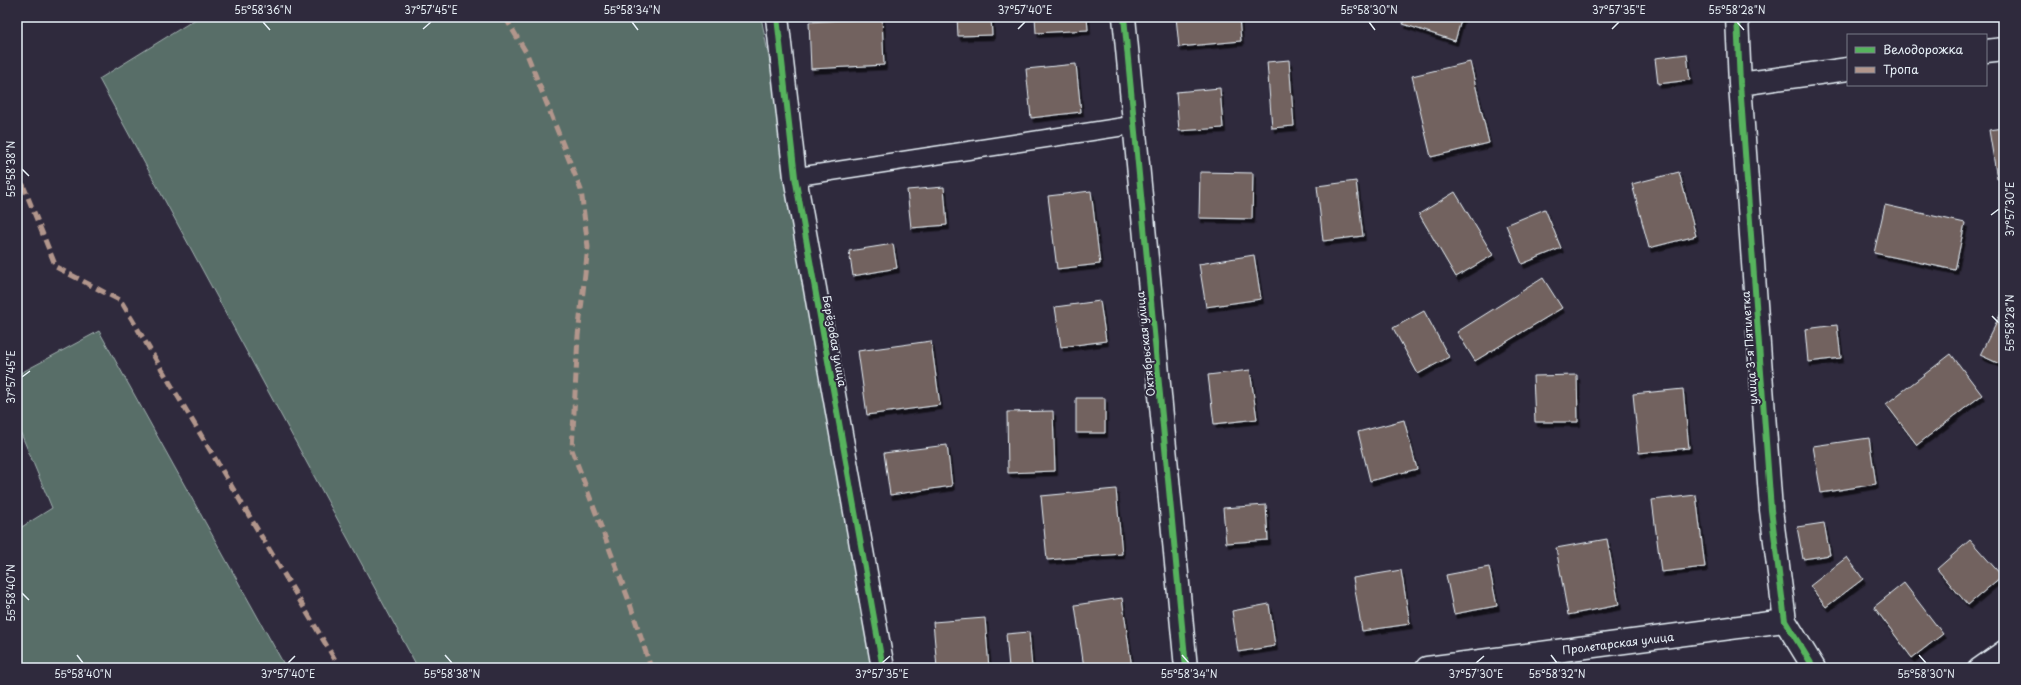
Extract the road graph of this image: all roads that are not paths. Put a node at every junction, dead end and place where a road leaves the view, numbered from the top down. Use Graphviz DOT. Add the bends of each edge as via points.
graph roads {
  1 [pos="777,17"];
  2 [pos="1124,17"];
  3 [pos="1737,17"];
  4 [pos="2004,49"];
  5 [pos="1987,51"];
  6 [pos="1847,69"];
  7 [pos="1740,84"];
  8 [pos="1134,125"];
  9 [pos="795,178"];
  10 [pos="1785,621"];
  11 [pos="2004,648"];
  12 [pos="883,668"];
  13 [pos="1186,668"];
  14 [pos="1427,668"];
  15 [pos="1814,668"];
  16 [pos="1977,668"];
  1 -- 9 [label="street, Берёзовая улица"];
  2 -- 8 [label="street, Октябрьская улица"];
  3 -- 7 [label="street, улица 3-я Пятилетка"];
  4 -- 5 [label="street"];
  6 -- 7 [label="street"];
  7 -- 10 [label="street, улица 3-я Пятилетка" via="1771,510"];
  8 -- 9 [label="lane"];
  8 -- 13 [label="street, Октябрьская улица"];
  9 -- 12 [label="street, Берёзовая улица"];
  10 -- 14 [label="street, Пролетарская улица"];
  10 -- 15 [label="street, улица 3-я Пятилетка"];
  11 -- 16 [label="lane"];
}
